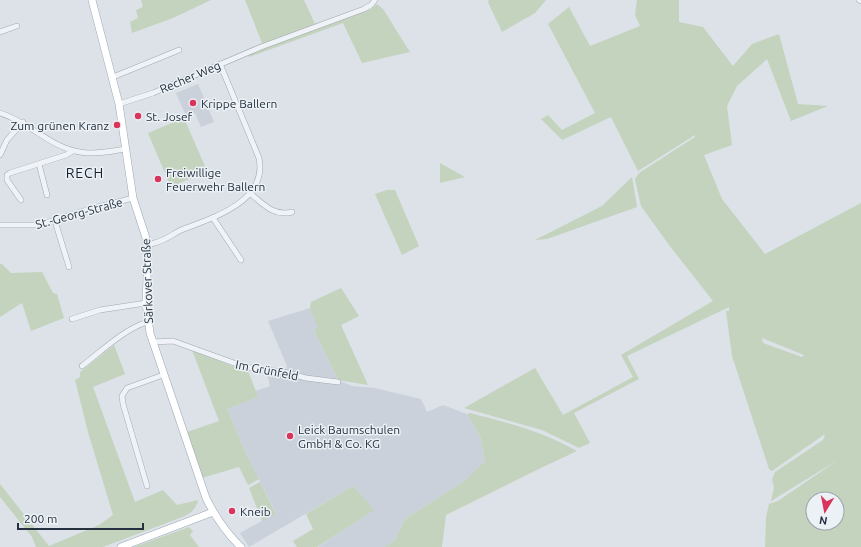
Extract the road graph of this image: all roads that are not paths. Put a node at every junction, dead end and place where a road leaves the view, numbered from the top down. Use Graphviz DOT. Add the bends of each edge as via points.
graph roads {
  1 [pos="92,0"];
  2 [pos="375,0"];
  3 [pos="17,26"];
  4 [pos="0,32"];
  5 [pos="179,50"];
  6 [pos="220,64"];
  7 [pos="112,77"];
  8 [pos="119,104"];
  9 [pos="0,113"];
  10 [pos="23,122"];
  11 [pos="126,149"];
  12 [pos="73,151"];
  13 [pos="0,155"];
  14 [pos="39,164"];
  15 [pos="250,193"];
  16 [pos="47,195"];
  17 [pos="134,198"];
  18 [pos="21,200"];
  19 [pos="292,212"];
  20 [pos="213,218"];
  21 [pos="55,221"];
  22 [pos="0,226"];
  23 [pos="148,245"];
  24 [pos="241,260"];
  25 [pos="69,267"];
  26 [pos="146,303"];
  27 [pos="72,319"];
  28 [pos="147,322"];
  29 [pos="152,342"];
  30 [pos="82,366"];
  31 [pos="163,375"];
  32 [pos="338,382"];
  33 [pos="147,486"];
  34 [pos="213,512"];
  35 [pos="121,547"];
  36 [pos="241,547"];
  1 -- 7 [label="main road, Särkover Straße"];
  2 -- 6 [label="street, Recher Weg" via="364,9"];
  3 -- 4 [label="street"];
  5 -- 7 [label="street"];
  6 -- 8 [label="street, Recher Weg" via="153,93"];
  6 -- 15 [label="street" via="259,158 260,176"];
  7 -- 8 [label="main road, Särkover Straße"];
  8 -- 11 [label="main road, Särkover Straße"];
  9 -- 10 [label="street"];
  10 -- 12 [label="street" via="57,145"];
  10 -- 13 [label="street" via="7,140"];
  11 -- 12 [label="street" via="90,153"];
  11 -- 17 [label="main road, Särkover Straße"];
  12 -- 14 [label="street"];
  14 -- 16 [label="street"];
  14 -- 18 [label="street" via="8,175 7,180"];
  15 -- 19 [label="street" via="273,212"];
  15 -- 20 [label="street" via="229,210"];
  17 -- 21 [label="street, St.-Georg-Straße"];
  17 -- 23 [label="main road, Särkover Straße"];
  20 -- 23 [label="street"];
  20 -- 24 [label="street"];
  21 -- 22 [label="street, St.-Georg-Straße" via="32,226"];
  21 -- 25 [label="street"];
  23 -- 26 [label="main road, Särkover Straße"];
  26 -- 27 [label="street" via="100,310"];
  26 -- 28 [label="main road, Särkover Straße"];
  28 -- 29 [label="main road, Särkover Straße"];
  28 -- 30 [label="street" via="125,333"];
  29 -- 31 [label="main road, Särkover Straße"];
  29 -- 32 [label="street, Im Grünfeld" via="174,341 245,367"];
  31 -- 33 [label="street" via="127,388 122,396"];
  31 -- 34 [label="main road, Särkover Straße"];
  34 -- 35 [label="main road"];
  34 -- 36 [label="main road, Särkover Straße"];
}
